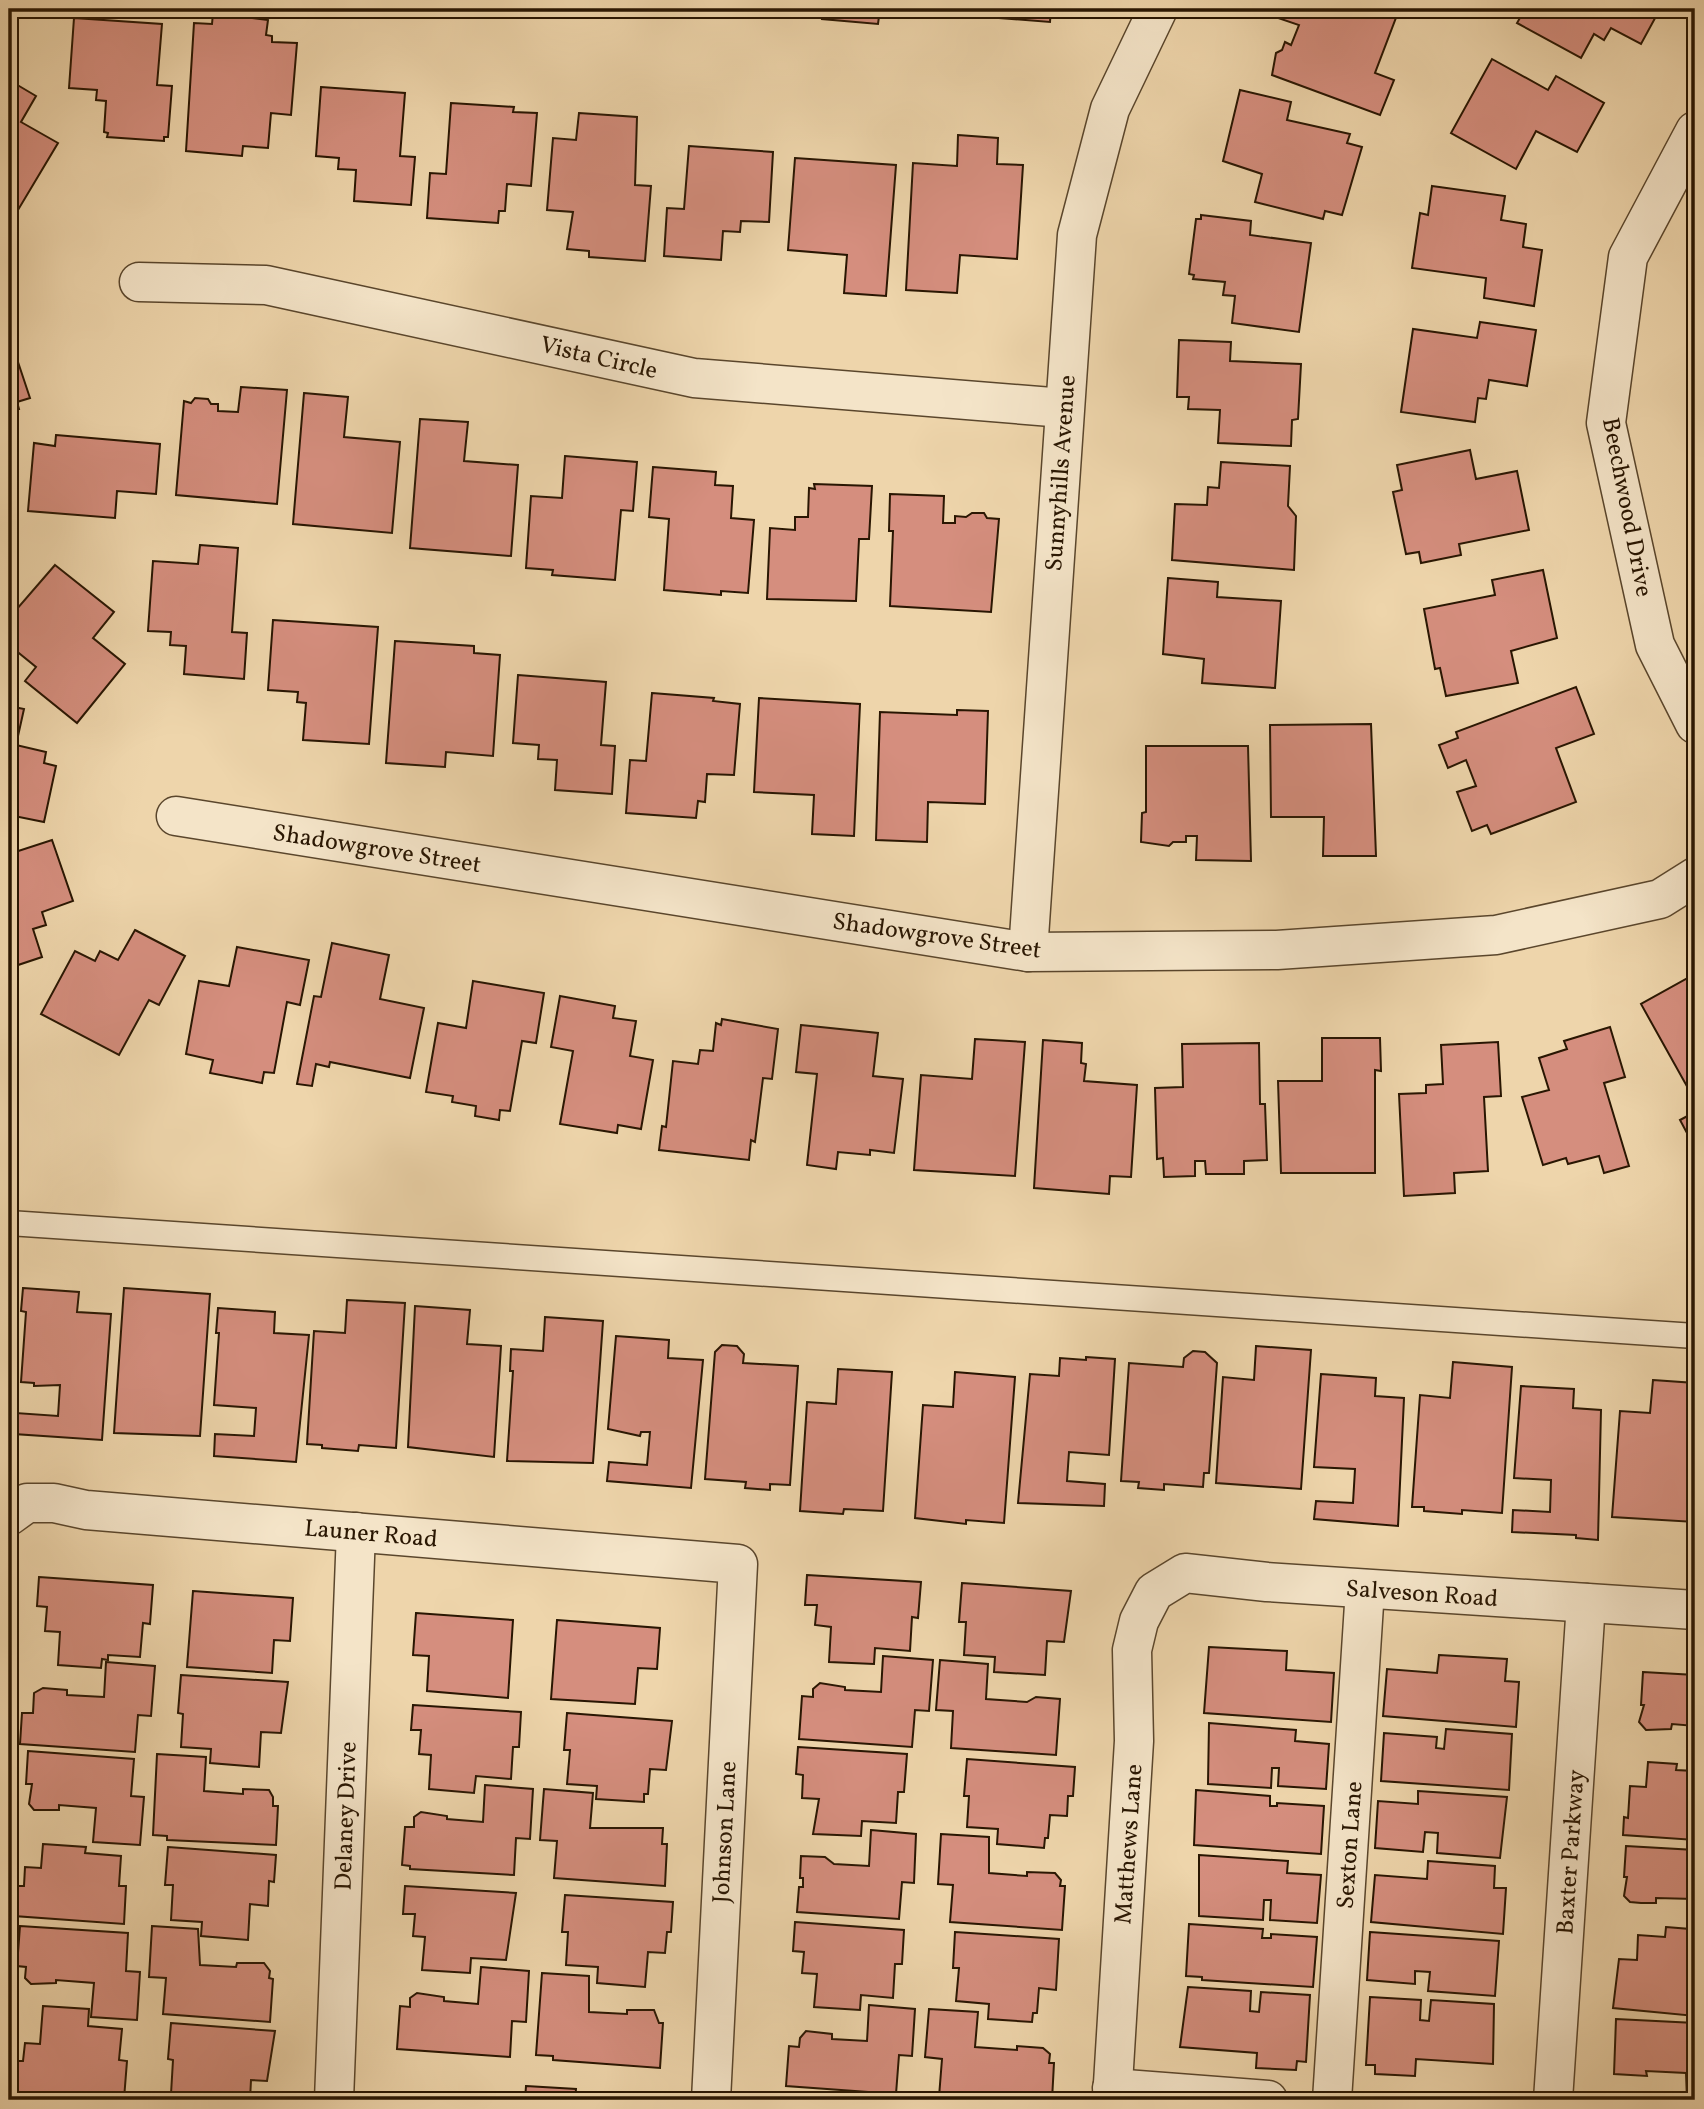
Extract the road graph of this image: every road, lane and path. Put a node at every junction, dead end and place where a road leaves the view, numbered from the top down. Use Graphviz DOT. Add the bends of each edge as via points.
graph roads {
  1 [pos="1158,9"];
  2 [pos="1695,131"];
  3 [pos="139,282"];
  4 [pos="1064,408"];
  5 [pos="1695,724"];
  6 [pos="176,816"];
  7 [pos="1695,877"];
  8 [pos="1028,952"];
  9 [pos="9,1223"];
  10 [pos="1695,1336"];
  11 [pos="9,1516"];
  12 [pos="356,1532"];
  13 [pos="738,1564"];
  14 [pos="1365,1589"];
  15 [pos="1154,1592"];
  16 [pos="1587,1603"];
  17 [pos="1695,1610"];
  18 [pos="1112,2094"];
  19 [pos="334,2100"];
  20 [pos="710,2100"];
  21 [pos="1268,2100"];
  22 [pos="1332,2100"];
  23 [pos="1553,2100"];
  1 -- 4 [label="street, Sunnyhills Avenue" via="1110,109 1077,235"];
  2 -- 5 [label="street, Beechwood Drive" via="1628,257 1606,423 1655,645"];
  3 -- 4 [label="street, Vista Circle" via="266,285 694,378"];
  4 -- 8 [label="street, Sunnyhills Avenue"];
  6 -- 8 [label="street, Shadowgrove Street"];
  7 -- 8 [label="street, Shadowgrove Street" via="1660,899 1496,935 1277,950"];
  9 -- 10 [label="lane"];
  11 -- 12 [label="street, Launer Road" via="27,1503 54,1503 86,1510"];
  12 -- 13 [label="street, Launer Road"];
  12 -- 19 [label="street, Delaney Drive"];
  13 -- 20 [label="street, Johnson Lane"];
  14 -- 15 [label="street, Salveson Road" via="1185,1573"];
  14 -- 16 [label="street, Salveson Road"];
  14 -- 22 [label="street, Sexton Lane"];
  15 -- 18 [label="street, Matthews Lane" via="1132,1650 1134,1741"];
  16 -- 17 [label="street, Salveson Road"];
  16 -- 23 [label="street, Baxter Parkway"];
  18 -- 21 [label="street"];
}
